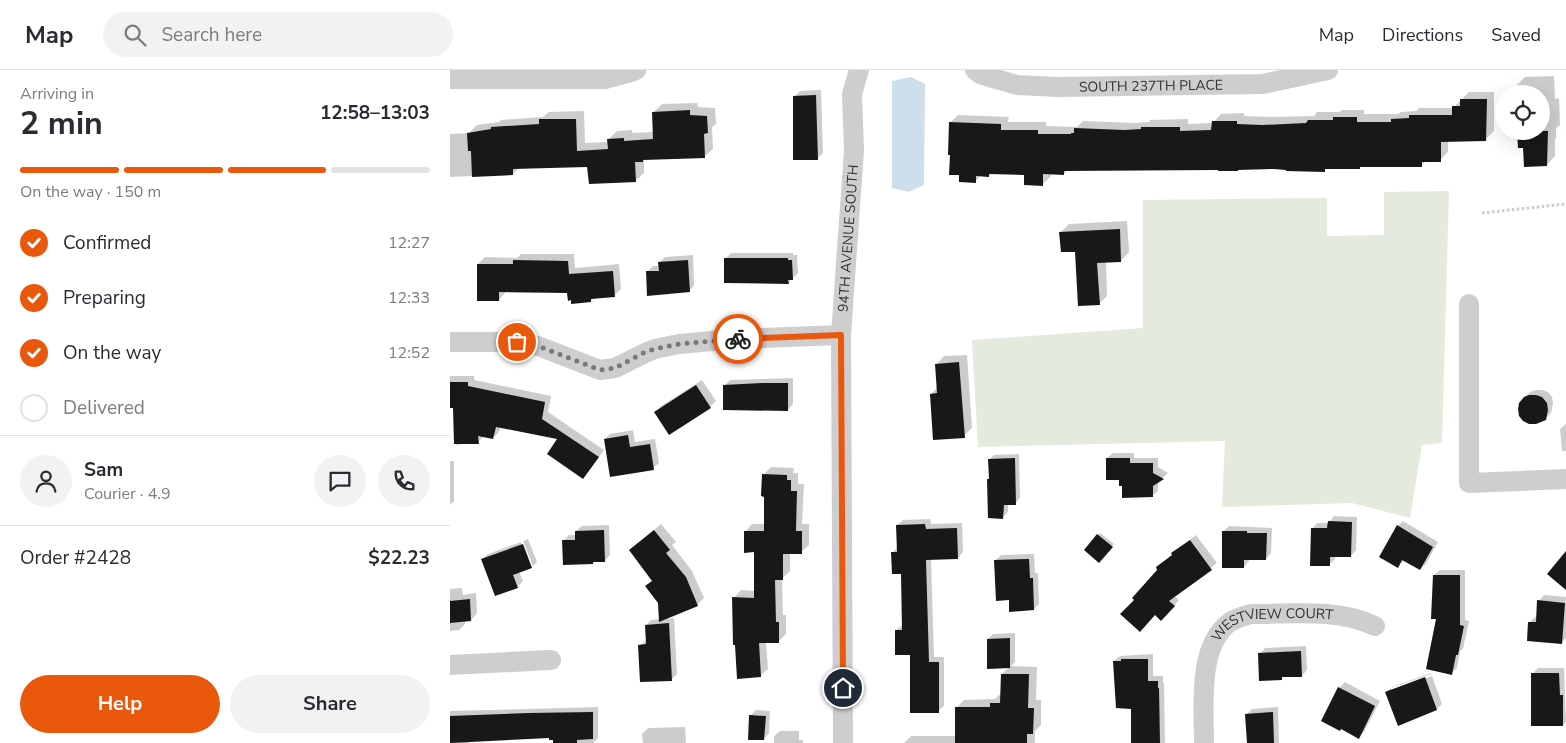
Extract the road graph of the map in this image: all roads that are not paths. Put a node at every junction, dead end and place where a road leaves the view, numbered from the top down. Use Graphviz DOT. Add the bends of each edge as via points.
graph roads {
  1 [pos="636,70"];
  2 [pos="842,70"];
  3 [pos="859,70"];
  4 [pos="974,70"];
  5 [pos="1328,70"];
  6 [pos="450,79"];
  7 [pos="852,94"];
  8 [pos="1469,304"];
  9 [pos="841,335"];
  10 [pos="450,342"];
  11 [pos="1566,480"];
  12 [pos="1375,626"];
  13 [pos="551,660"];
  14 [pos="450,665"];
  15 [pos="843,743"];
  16 [pos="1204,743"];
  1 -- 6 [label="street" via="605,79"];
  2 -- 7 [label="street, 94TH AVENUE SOUTH"];
  3 -- 7 [label="street, 94TH AVENUE SOUTH"];
  4 -- 5 [label="street, SOUTH 237TH PLACE" via="1017,85 1058,87 1263,84"];
  7 -- 9 [label="street, 94TH AVENUE SOUTH" via="854,150"];
  8 -- 11 [label="street" via="1469,483"];
  9 -- 10 [label="street" via="679,344 645,352 615,368 600,370 538,346 517,342"];
  9 -- 15 [label="street, 94TH AVENUE SOUTH"];
  12 -- 16 [label="street, WESTVIEW COURT" via="1360,619 1320,613 1251,614 1228,623 1213,645 1206,668"];
  13 -- 14 [label="street"];
}
